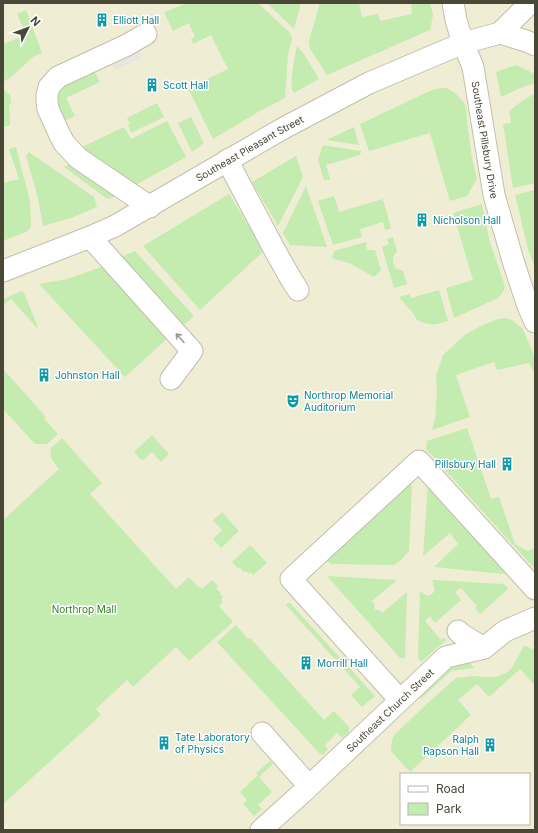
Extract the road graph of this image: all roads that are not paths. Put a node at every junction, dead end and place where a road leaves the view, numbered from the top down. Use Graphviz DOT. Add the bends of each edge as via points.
graph roads {
  1 [pos="453,3"];
  2 [pos="530,3"];
  3 [pos="500,33"];
  4 [pos="146,34"];
  5 [pos="463,43"];
  6 [pos="535,45"];
  7 [pos="227,160"];
  8 [pos="150,206"];
  9 [pos="90,237"];
  10 [pos="3,271"];
  11 [pos="294,288"];
  12 [pos="535,322"];
  13 [pos="171,379"];
  14 [pos="535,589"];
  15 [pos="535,618"];
  16 [pos="458,631"];
  17 [pos="484,648"];
  18 [pos="400,700"];
  19 [pos="262,733"];
  20 [pos="309,786"];
  21 [pos="261,830"];
  1 -- 5 [label="street, Southeast Pillsbury Drive"];
  2 -- 3 [label="street, Southeast Pleasant Street"];
  3 -- 5 [label="street, Southeast Pleasant Street"];
  3 -- 6 [label="street"];
  4 -- 8 [label="street" via="131,52 58,77 49,87 48,109 64,143 78,158"];
  5 -- 7 [label="street, Southeast Pleasant Street" via="369,83"];
  5 -- 12 [label="street, Southeast Pillsbury Drive" via="473,68 494,195 514,264"];
  7 -- 8 [label="street, Southeast Pleasant Street"];
  7 -- 11 [label="street"];
  8 -- 9 [label="street, Southeast Pleasant Street"];
  9 -- 10 [label="street, Southeast Pleasant Street"];
  13 -- 9 [label="street, one-way" via="192,351"];
  14 -- 18 [label="street" via="419,461 291,579"];
  15 -- 17 [label="street, Southeast Church Street" via="506,631"];
  16 -- 17 [label="street"];
  17 -- 18 [label="street, Southeast Church Street" via="446,657"];
  18 -- 20 [label="street, Southeast Church Street"];
  19 -- 20 [label="street"];
  20 -- 21 [label="street, Southeast Church Street"];
}
